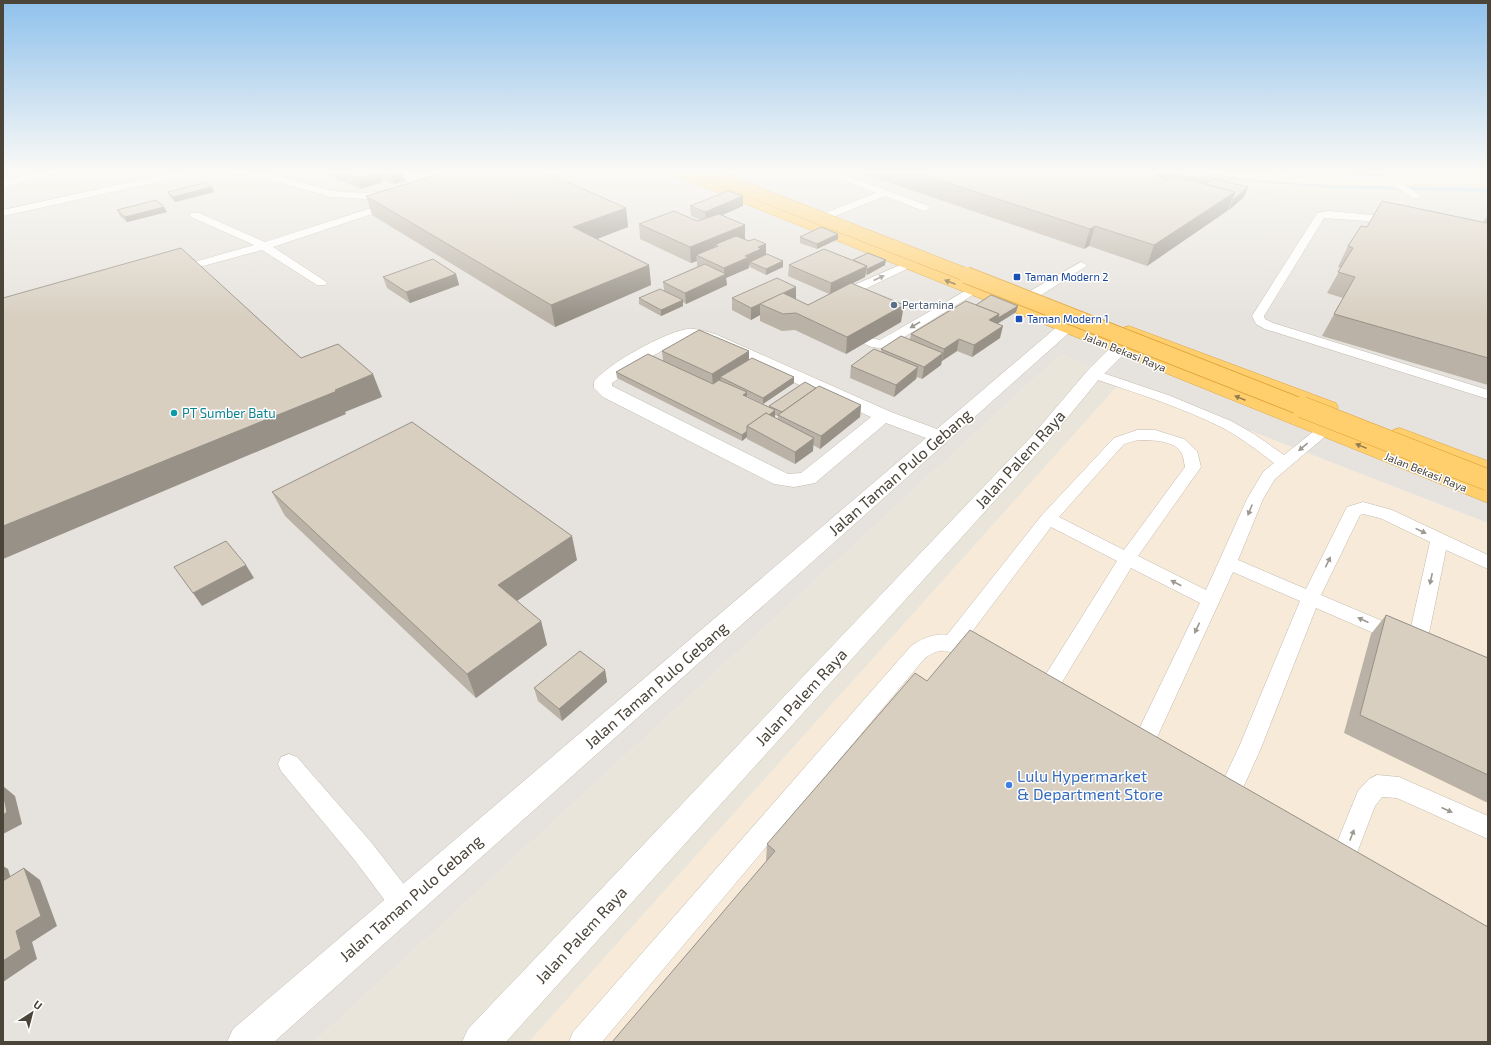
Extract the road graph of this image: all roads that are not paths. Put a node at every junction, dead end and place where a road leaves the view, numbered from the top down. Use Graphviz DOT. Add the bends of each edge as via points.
graph roads {
  1 [pos="206,220"];
  2 [pos="336,220"];
  3 [pos="794,220"];
  4 [pos="824,220"];
  5 [pos="841,220"];
  6 [pos="1318,220"];
  7 [pos="1391,220"];
  8 [pos="1404,221"];
  9 [pos="264,246"];
  10 [pos="907,265"];
  11 [pos="1081,265"];
  12 [pos="164,273"];
  13 [pos="320,283"];
  14 [pos="972,291"];
  15 [pos="1034,294"];
  16 [pos="828,301"];
  17 [pos="1065,328"];
  18 [pos="868,341"];
  19 [pos="1174,348"];
  20 [pos="1118,350"];
  21 [pos="1154,364"];
  22 [pos="1094,374"];
  23 [pos="1488,394"];
  24 [pos="884,416"];
  25 [pos="1323,431"];
  26 [pos="940,437"];
  27 [pos="1455,456"];
  28 [pos="1284,463"];
  29 [pos="1488,468"];
  30 [pos="1438,476"];
  31 [pos="1488,480"];
  32 [pos="1488,496"];
  33 [pos="1048,519"];
  34 [pos="1439,540"];
  35 [pos="1129,559"];
  36 [pos="1228,563"];
  37 [pos="1488,563"];
  38 [pos="1311,597"];
  39 [pos="1210,600"];
  40 [pos="952,643"];
  41 [pos="998,670"];
  42 [pos="1023,685"];
  43 [pos="1043,696"];
  44 [pos="1063,709"];
  45 [pos="1117,742"];
  46 [pos="289,764"];
  47 [pos="1224,805"];
  48 [pos="1488,828"];
  49 [pos="1358,883"];
  50 [pos="404,905"];
  51 [pos="246,1042"];
  52 [pos="481,1042"];
  53 [pos="583,1042"];
  1 -- 9 [label="lane"];
  2 -- 9 [label="lane"];
  3 -- 10 [label="highway, Jalan Bekasi Raya"];
  4 -- 31 [label="highway, bridge"];
  5 -- 15 [label="highway, Jalan Bekasi Raya"];
  6 -- 23 [label="lane" via="1258,316 1260,321 1269,326"];
  7 -- 8 [label="lane"];
  9 -- 12 [label="lane"];
  9 -- 13 [label="lane"];
  14 -- 10 [label="highway, Jalan Bekasi Raya, one-way"];
  16 -- 10 [label="lane, one-way"];
  11 -- 15 [label="lane"];
  14 -- 17 [label="highway, Jalan Bekasi Raya"];
  14 -- 18 [label="lane, one-way" via="883,344"];
  15 -- 19 [label="highway, Jalan Bekasi Raya"];
  17 -- 20 [label="highway, Jalan Bekasi Raya"];
  17 -- 26 [label="street, Jalan Taman Pulo Gebang"];
  19 -- 21 [label="highway"];
  19 -- 27 [label="highway, Jalan Bekasi Raya"];
  20 -- 21 [label="highway, Jalan Bekasi Raya"];
  20 -- 22 [label="street, Jalan Palem Raya"];
  25 -- 21 [label="highway, Jalan Bekasi Raya, one-way"];
  22 -- 28 [label="lane" via="1226,424 1249,437"];
  22 -- 52 [label="street, Jalan Palem Raya" via="1038,441"];
  24 -- 24 [label="street" via="709,338 688,334 680,335 650,351 609,375 603,382 603,388 609,393 781,479 794,482 808,478"];
  24 -- 26 [label="street"];
  25 -- 28 [label="lane, one-way"];
  30 -- 25 [label="highway, Jalan Bekasi Raya, one-way"];
  26 -- 50 [label="street, Jalan Taman Pulo Gebang"];
  27 -- 29 [label="highway, Jalan Bekasi Raya"];
  27 -- 30 [label="highway"];
  28 -- 36 [label="lane, one-way" via="1270,476 1255,499"];
  30 -- 32 [label="highway, Jalan Bekasi Raya"];
  33 -- 35 [label="lane"];
  33 -- 35 [label="lane" via="1119,441 1137,435 1155,435 1179,442 1189,451 1193,467 1173,492"];
  33 -- 40 [label="lane"];
  34 -- 37 [label="lane"];
  38 -- 34 [label="lane, one-way" via="1353,511 1363,508 1386,514"];
  34 -- 38 [label="lane, one-way" via="1424,647"];
  39 -- 35 [label="lane, one-way"];
  35 -- 43 [label="lane"];
  36 -- 38 [label="lane"];
  36 -- 39 [label="lane"];
  38 -- 47 [label="lane"];
  39 -- 45 [label="lane, one-way" via="1148,761"];
  40 -- 41 [label="lane"];
  40 -- 53 [label="lane" via="927,644 918,652"];
  42 -- 43 [label="lane"];
  43 -- 44 [label="lane"];
  46 -- 50 [label="lane" via="362,850"];
  49 -- 48 [label="lane, one-way" via="1328,865 1366,799 1377,786 1399,788"];
  50 -- 51 [label="street, Jalan Taman Pulo Gebang"];
}
